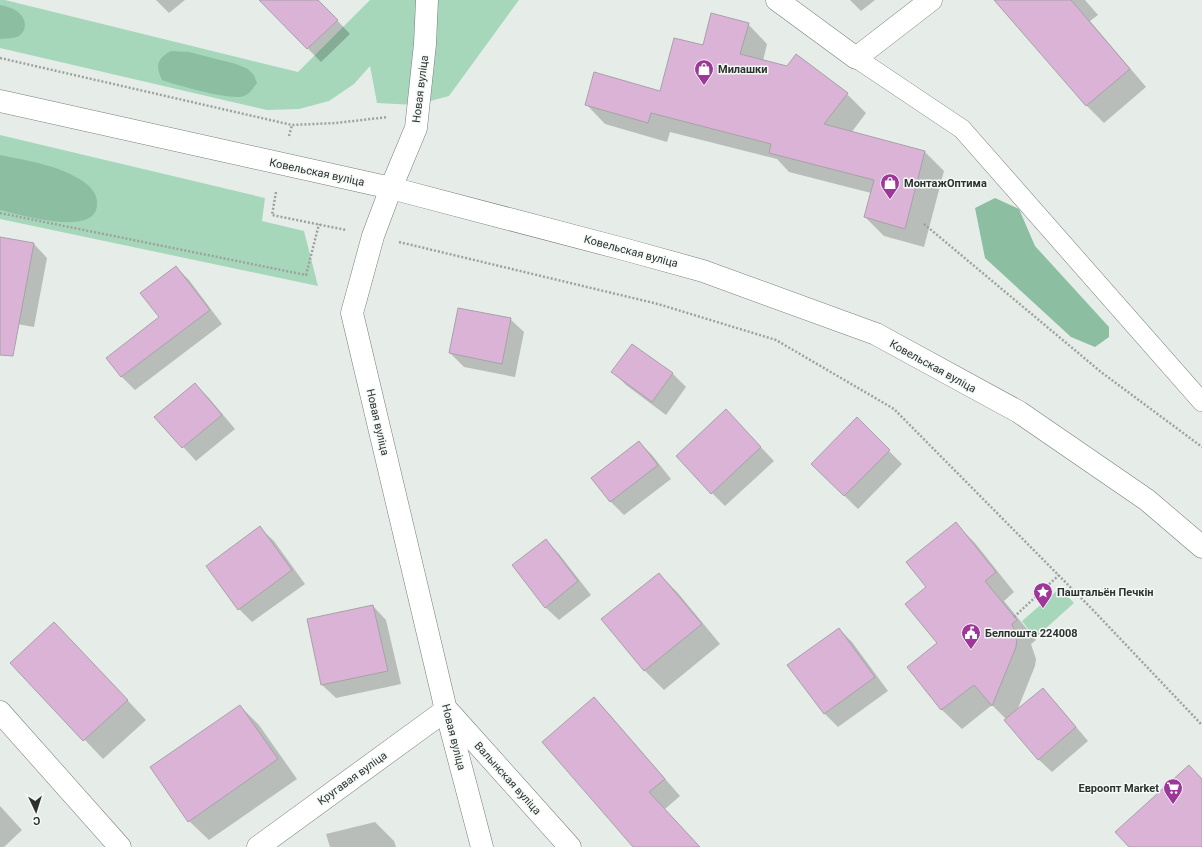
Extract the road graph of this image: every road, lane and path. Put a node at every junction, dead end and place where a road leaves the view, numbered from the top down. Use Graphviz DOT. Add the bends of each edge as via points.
graph roads {
  1 [pos="428,0"];
  2 [pos="777,0"];
  3 [pos="931,0"];
  4 [pos="0,58"];
  5 [pos="856,58"];
  6 [pos="0,101"];
  7 [pos="417,114"];
  8 [pos="292,125"];
  9 [pos="282,165"];
  10 [pos="391,188"];
  11 [pos="0,213"];
  12 [pos="319,224"];
  13 [pos="924,224"];
  14 [pos="373,236"];
  15 [pos="1202,402"];
  16 [pos="1202,447"];
  17 [pos="1202,547"];
  18 [pos="1059,575"];
  19 [pos="1014,617"];
  20 [pos="446,710"];
  21 [pos="0,712"];
  22 [pos="1202,725"];
  23 [pos="120,847"];
  24 [pos="258,847"];
  25 [pos="482,847"];
  26 [pos="570,847"];
  1 -- 7 [label="street, Новая вуліца"];
  2 -- 5 [label="street"];
  3 -- 5 [label="street"];
  4 -- 8 [label="path"];
  5 -- 15 [label="lane" via="962,129"];
  6 -- 9 [label="street, Ковельская вуліца"];
  7 -- 8 [label="path"];
  7 -- 10 [label="street, Новая вуліца" via="416,128"];
  8 -- 9 [label="path"];
  9 -- 10 [label="street, Ковельская вуліца"];
  9 -- 12 [label="path" via="272,215"];
  10 -- 14 [label="street, Новая вуліца"];
  10 -- 17 [label="street, Ковельская вуліца" via="703,271 876,334 1019,412 1147,500"];
  11 -- 12 [label="path" via="306,275"];
  12 -- 14 [label="path"];
  13 -- 16 [label="path" via="1101,372"];
  14 -- 18 [label="path" via="658,304 776,340 894,409"];
  14 -- 20 [label="street, Новая вуліца" via="352,313"];
  18 -- 19 [label="path"];
  18 -- 22 [label="path"];
  20 -- 24 [label="street, Кругавая вуліца"];
  20 -- 25 [label="street, Новая вуліца"];
  20 -- 26 [label="street, Валынская вуліца"];
  21 -- 23 [label="street"];
}
